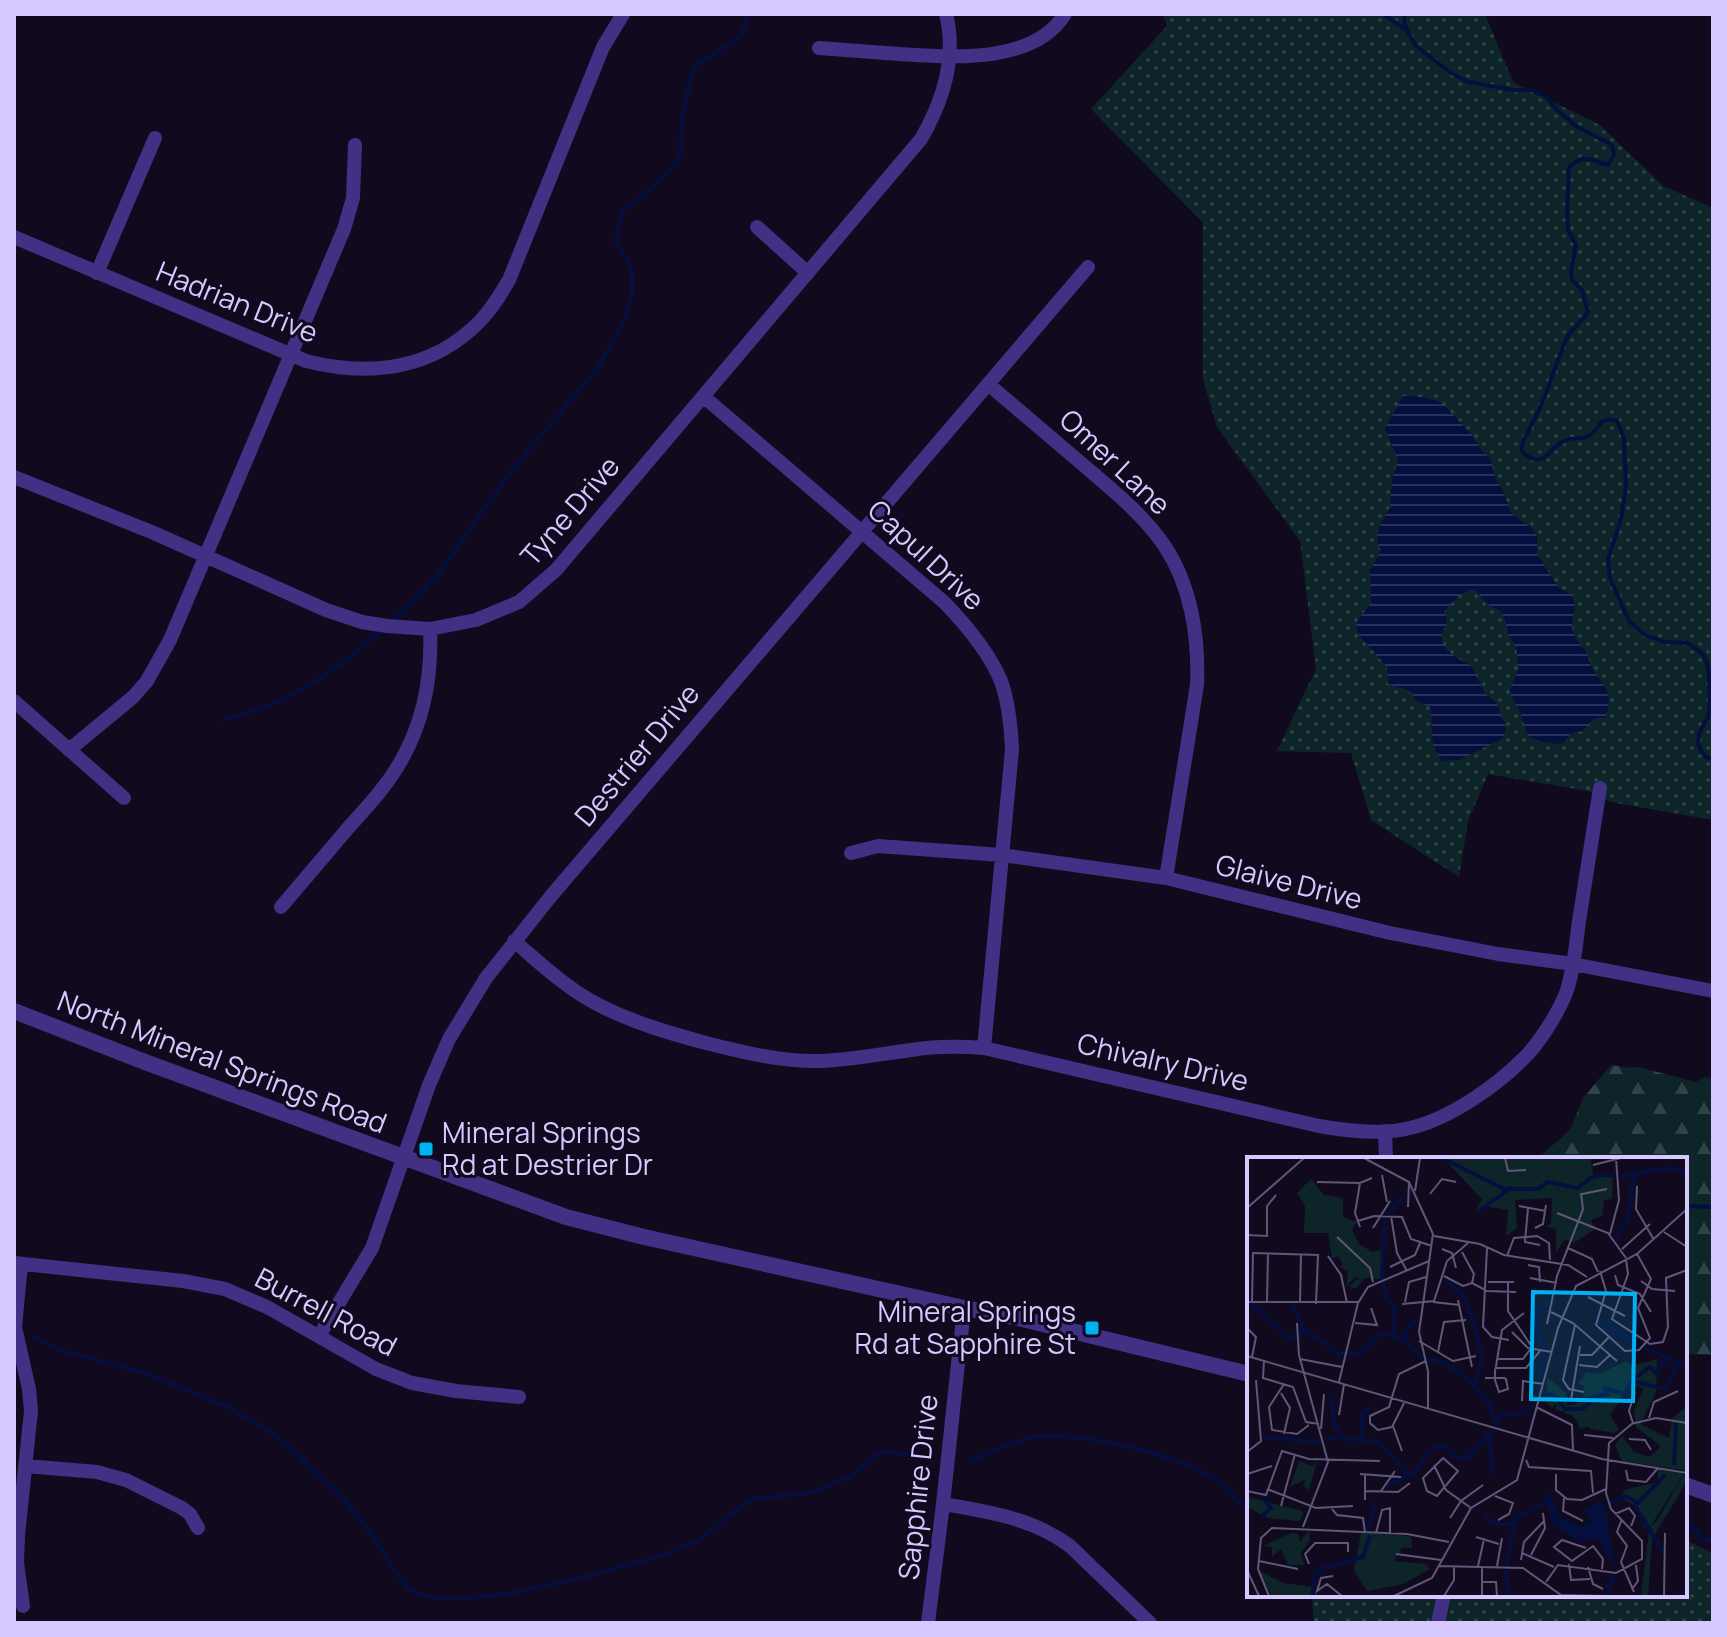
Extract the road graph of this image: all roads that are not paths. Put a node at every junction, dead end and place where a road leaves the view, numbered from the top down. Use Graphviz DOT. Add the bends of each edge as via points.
graph roads {
  1 [pos="623,14"];
  2 [pos="946,14"];
  3 [pos="1065,14"];
  4 [pos="819,48"];
  5 [pos="949,57"];
  6 [pos="155,138"];
  7 [pos="355,145"];
  8 [pos="757,227"];
  9 [pos="14,237"];
  10 [pos="1088,267"];
  11 [pos="97,273"];
  12 [pos="808,273"];
  13 [pos="290,356"];
  14 [pos="988,384"];
  15 [pos="703,396"];
  16 [pos="14,477"];
  17 [pos="862,531"];
  18 [pos="205,556"];
  19 [pos="430,629"];
  20 [pos="14,701"];
  21 [pos="69,750"];
  22 [pos="1600,788"];
  23 [pos="124,798"];
  24 [pos="851,853"];
  25 [pos="1002,855"];
  26 [pos="1166,878"];
  27 [pos="281,907"];
  28 [pos="514,941"];
  29 [pos="1573,964"];
  30 [pos="1713,991"];
  31 [pos="14,1011"];
  32 [pos="984,1048"];
  33 [pos="1385,1131"];
  34 [pos="1386,1157"];
  35 [pos="405,1158"];
  36 [pos="18,1263"];
  37 [pos="964,1308"];
  38 [pos="319,1336"];
  39 [pos="1247,1374"];
  40 [pos="519,1397"];
  41 [pos="26,1466"];
  42 [pos="1687,1486"];
  43 [pos="1713,1495"];
  44 [pos="943,1504"];
  45 [pos="198,1528"];
  46 [pos="1444,1597"];
  47 [pos="23,1606"];
  48 [pos="928,1623"];
  49 [pos="1150,1623"];
  50 [pos="1438,1623"];
  1 -- 13 [label="street, Hadrian Drive" via="603,47 509,280 481,321 439,353 409,364 347,369"];
  2 -- 5 [label="street, Tyne Drive"];
  3 -- 5 [label="street" via="1053,29 1025,45 983,56"];
  4 -- 5 [label="street"];
  5 -- 12 [label="street, Tyne Drive" via="940,100 921,139"];
  6 -- 11 [label="street"];
  7 -- 13 [label="street" via="349,213"];
  8 -- 12 [label="street"];
  9 -- 11 [label="street, Hadrian Drive"];
  10 -- 14 [label="street, Destrier Drive"];
  11 -- 13 [label="street, Hadrian Drive"];
  12 -- 15 [label="street, Tyne Drive"];
  13 -- 18 [label="street"];
  14 -- 17 [label="street, Destrier Drive"];
  14 -- 26 [label="street, Omer Lane" via="1132,508 1163,543 1183,584 1196,637 1197,685"];
  15 -- 17 [label="street, Capul Drive"];
  15 -- 19 [label="street, Tyne Drive" via="538,588 494,614"];
  16 -- 18 [label="street, Tyne Drive"];
  17 -- 25 [label="street, Capul Drive" via="958,616 1000,679 1012,750"];
  17 -- 28 [label="street, Destrier Drive"];
  18 -- 19 [label="street, Tyne Drive" via="344,616"];
  18 -- 21 [label="street" via="147,681"];
  19 -- 27 [label="street" via="425,699 402,760"];
  20 -- 21 [label="street"];
  21 -- 23 [label="street"];
  22 -- 29 [label="street, Chivalry Drive"];
  24 -- 25 [label="street, Glaive Drive" via="878,846"];
  25 -- 26 [label="street, Glaive Drive"];
  25 -- 32 [label="street, Capul Drive"];
  26 -- 29 [label="street, Glaive Drive" via="1390,933"];
  28 -- 32 [label="street, Chivalry Drive" via="595,1003 665,1032 747,1053 819,1061 925,1048"];
  28 -- 35 [label="street, Destrier Drive" via="449,1039"];
  29 -- 30 [label="street, Glaive Drive"];
  29 -- 33 [label="street, Chivalry Drive" via="1551,1020 1522,1060 1444,1116"];
  31 -- 35 [label="street, North Mineral Springs Road"];
  32 -- 33 [label="street, Chivalry Drive" via="1319,1126"];
  33 -- 34 [label="street"];
  35 -- 37 [label="street, North Mineral Springs Road" via="566,1217"];
  35 -- 38 [label="street, Destrier Drive" via="372,1248"];
  36 -- 38 [label="street, Burrell Road" via="225,1289"];
  36 -- 41 [label="street" via="15,1327 31,1411"];
  37 -- 39 [label="street, North Mineral Springs Road"];
  37 -- 44 [label="street, Sapphire Drive"];
  38 -- 40 [label="street, Burrell Road" via="412,1383"];
  41 -- 45 [label="street" via="126,1480 182,1508"];
  41 -- 47 [label="street" via="17,1563"];
  42 -- 43 [label="street"];
  44 -- 48 [label="street, Sapphire Drive"];
  44 -- 49 [label="street" via="1012,1517 1057,1536"];
  46 -- 50 [label="street"];
}
